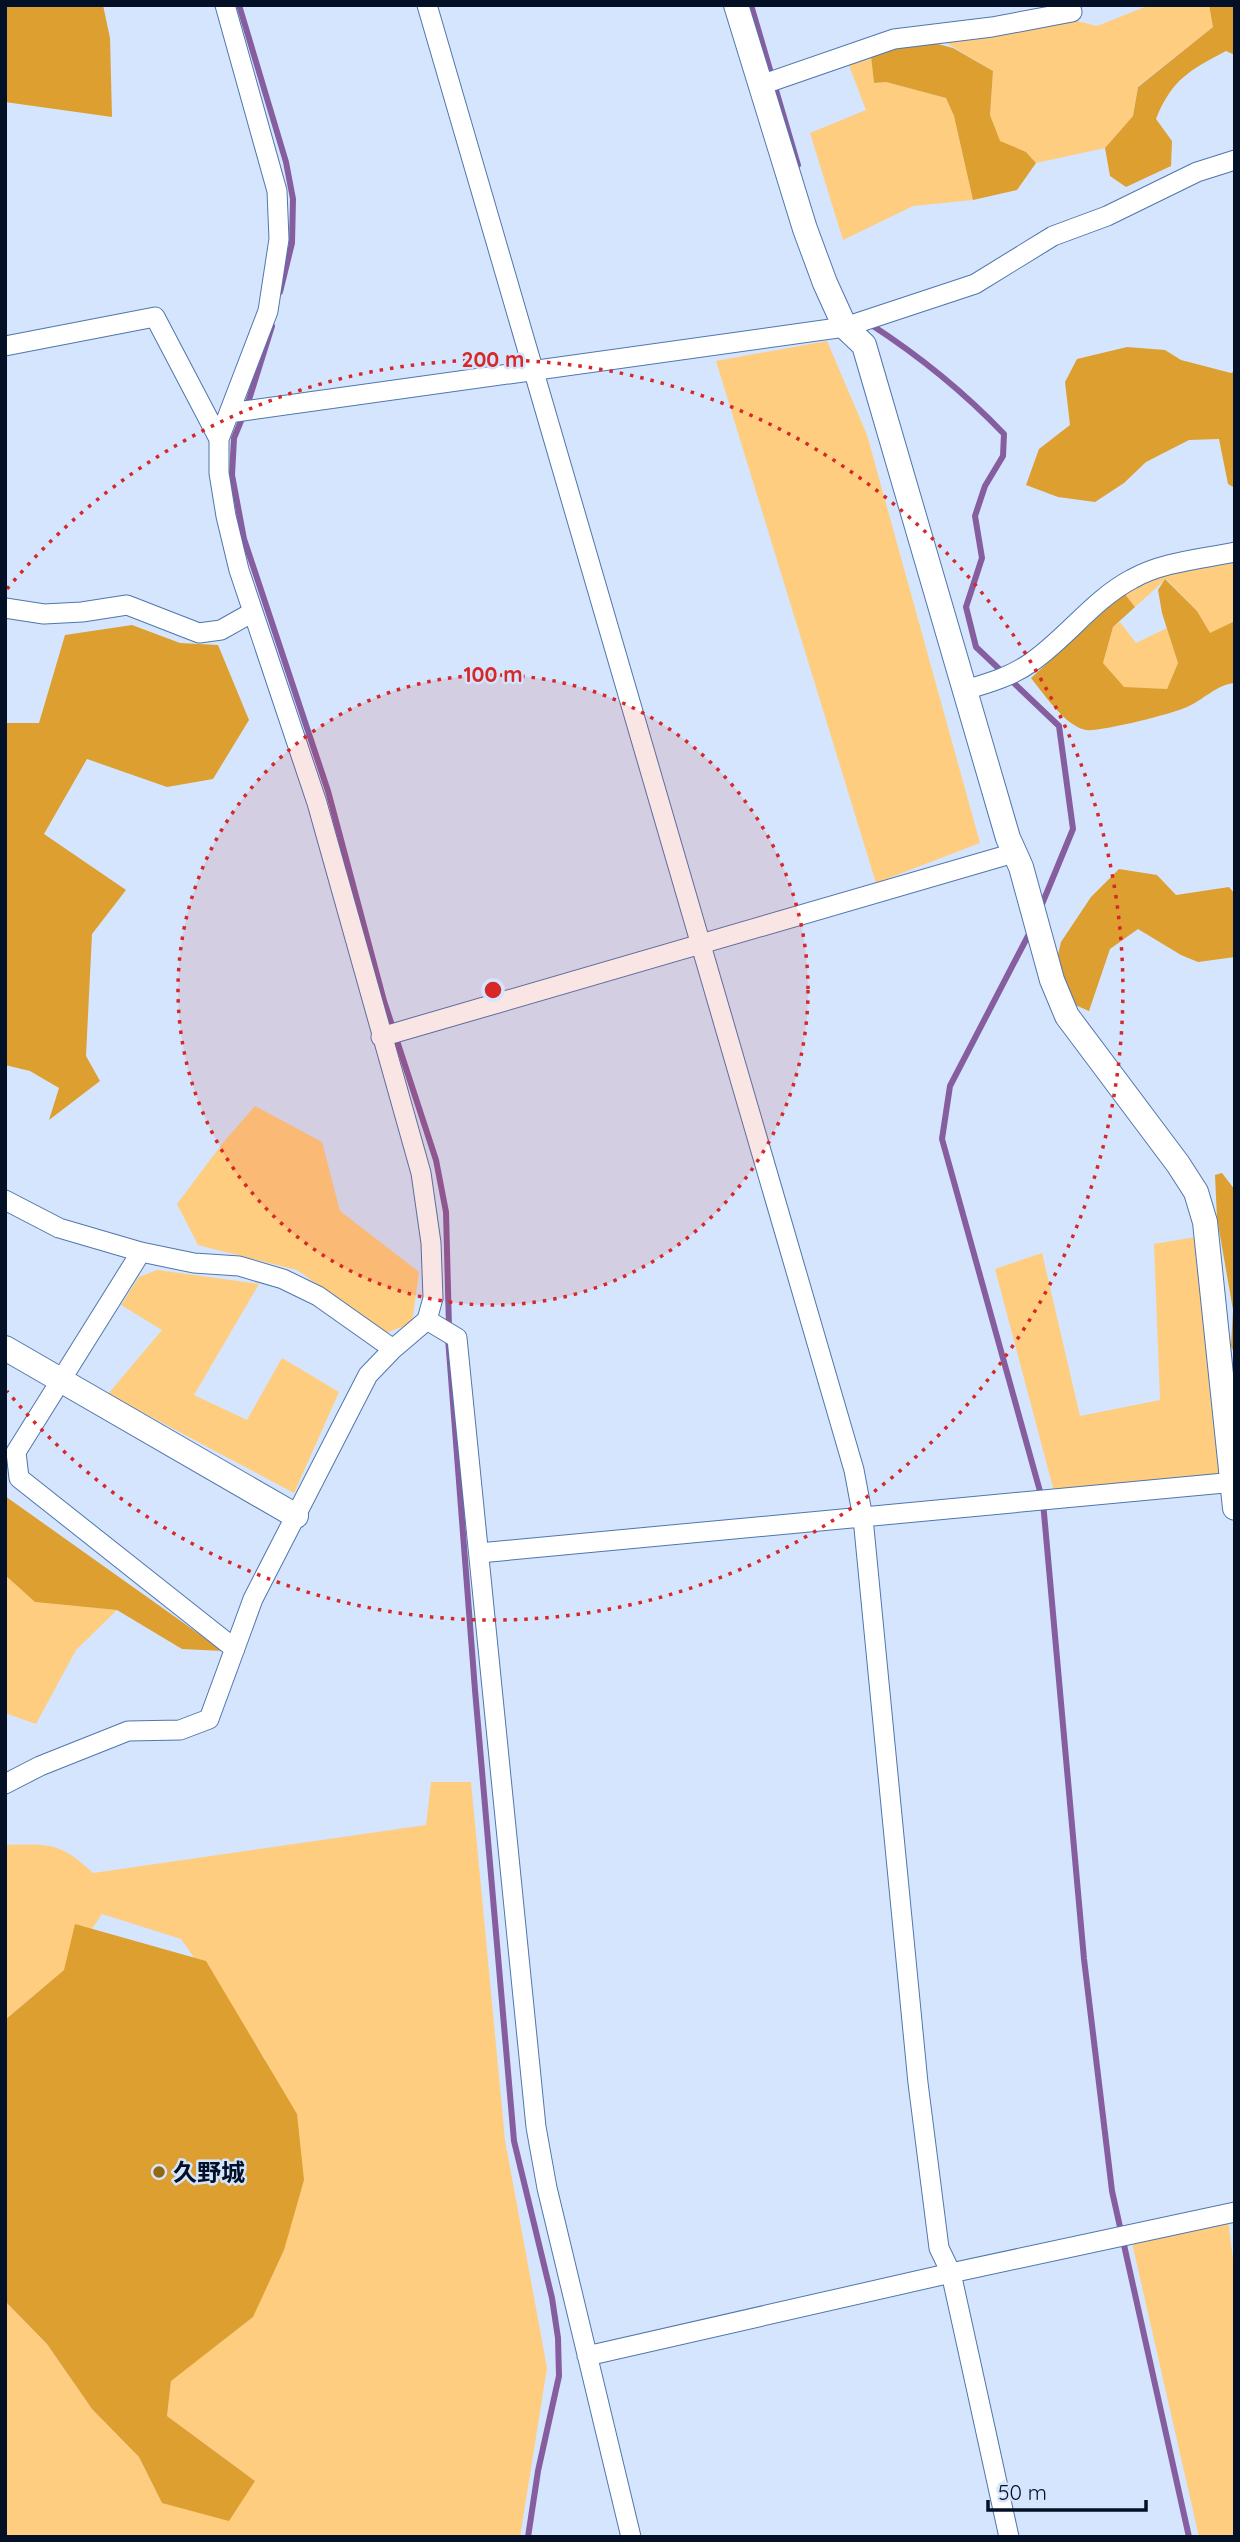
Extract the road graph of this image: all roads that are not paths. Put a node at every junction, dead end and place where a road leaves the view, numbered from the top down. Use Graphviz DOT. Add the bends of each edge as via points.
graph roads {
  1 [pos="225,5"];
  2 [pos="427,5"];
  3 [pos="736,5"];
  4 [pos="1070,5"];
  5 [pos="761,85"];
  6 [pos="1235,160"];
  7 [pos="845,327"];
  8 [pos="5,346"];
  9 [pos="535,372"];
  10 [pos="229,413"];
  11 [pos="219,439"];
  12 [pos="1235,552"];
  13 [pos="5,608"];
  14 [pos="253,612"];
  15 [pos="965,690"];
  16 [pos="1014,852"];
  17 [pos="702,945"];
  18 [pos="381,1037"];
  19 [pos="5,1200"];
  20 [pos="141,1252"];
  21 [pos="427,1320"];
  22 [pos="5,1348"];
  23 [pos="393,1349"];
  24 [pos="60,1381"];
  25 [pos="10,1450"];
  26 [pos="1233,1483"];
  27 [pos="1235,1508"];
  28 [pos="296,1516"];
  29 [pos="863,1518"];
  30 [pos="479,1553"];
  31 [pos="235,1649"];
  32 [pos="5,1784"];
  33 [pos="1235,2212"];
  34 [pos="951,2273"];
  35 [pos="587,2356"];
  36 [pos="631,2537"];
  37 [pos="1009,2537"];
  1 -- 10 [label="street" via="277,191 279,239 268,311"];
  2 -- 9 [label="street"];
  3 -- 5 [label="street"];
  4 -- 5 [label="street" via="1072,12 1062,14 894,39"];
  5 -- 7 [label="street" via="805,229"];
  6 -- 7 [label="street" via="1197,172 1107,216 1053,236 975,284"];
  7 -- 9 [label="street"];
  7 -- 15 [label="street" via="864,345"];
  8 -- 11 [label="street" via="155,317"];
  9 -- 10 [label="street"];
  9 -- 17 [label="street"];
  10 -- 11 [label="street"];
  11 -- 14 [label="street" via="226,516"];
  12 -- 15 [label="street" via="1167,565 1131,579 1033,661 998,680"];
  13 -- 14 [label="street" via="44,614 127,605 200,633 220,630"];
  14 -- 18 [label="street" via="317,803"];
  15 -- 16 [label="street"];
  16 -- 17 [label="street"];
  16 -- 26 [label="street" via="1067,1016 1196,1192 1205,1222"];
  17 -- 18 [label="street"];
  17 -- 29 [label="street" via="854,1469"];
  18 -- 21 [label="street" via="421,1173 431,1243 433,1298"];
  19 -- 20 [label="street" via="59,1228"];
  20 -- 23 [label="street" via="239,1266 283,1279 318,1296"];
  20 -- 24 [label="street"];
  21 -- 23 [label="street"];
  21 -- 30 [label="street" via="457,1338"];
  22 -- 24 [label="street"];
  23 -- 28 [label="street" via="368,1375"];
  24 -- 25 [label="street"];
  24 -- 28 [label="street"];
  25 -- 31 [label="street" via="19,1478"];
  26 -- 27 [label="street"];
  26 -- 29 [label="street"];
  28 -- 31 [label="street" via="253,1599"];
  29 -- 30 [label="street"];
  29 -- 34 [label="street" via="918,2083 939,2248"];
  30 -- 35 [label="street" via="536,2127"];
  31 -- 32 [label="street" via="209,1719 180,1730 128,1731"];
  33 -- 34 [label="street"];
  34 -- 35 [label="street"];
  34 -- 37 [label="street"];
  35 -- 36 [label="street"];
}
